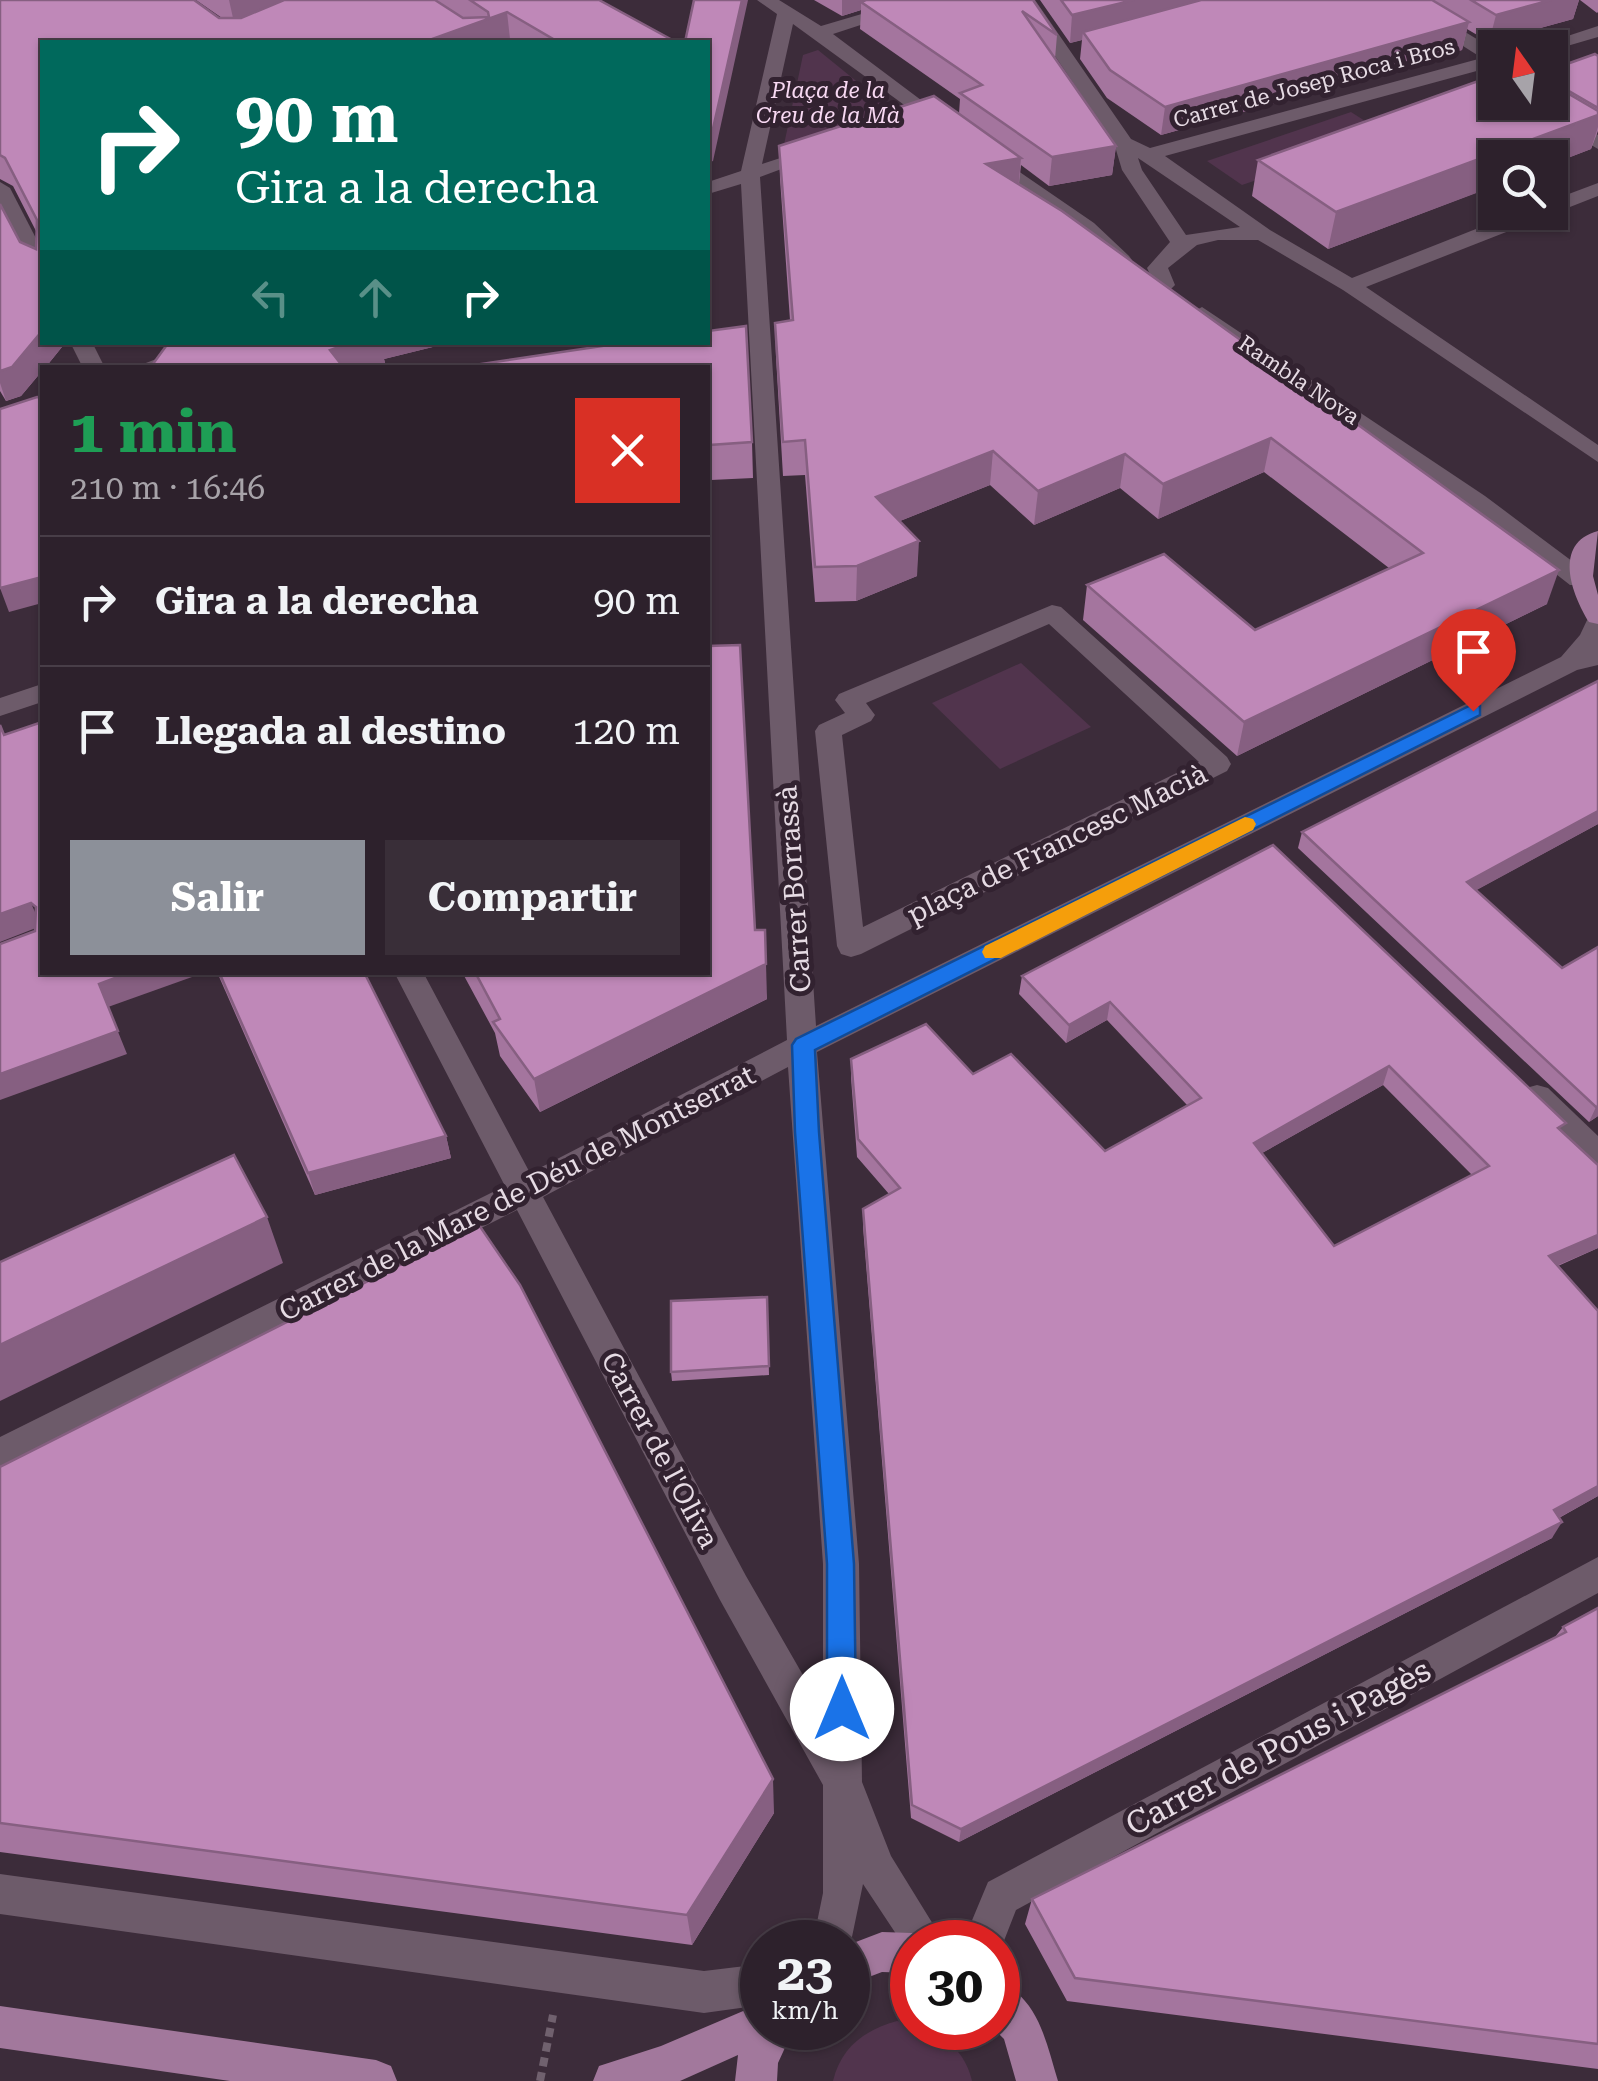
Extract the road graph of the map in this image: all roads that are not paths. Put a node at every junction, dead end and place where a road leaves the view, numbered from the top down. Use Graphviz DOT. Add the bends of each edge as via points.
graph roads {
  1 [pos="766,0"];
  2 [pos="928,0"];
  3 [pos="1026,0"];
  4 [pos="1399,0"];
  5 [pos="786,13"];
  6 [pos="1598,31"];
  7 [pos="819,32"];
  8 [pos="1568,40"];
  9 [pos="1087,48"];
  10 [pos="1478,49"];
  11 [pos="1064,54"];
  12 [pos="1478,64"];
  13 [pos="1467,67"];
  14 [pos="1478,74"];
  15 [pos="928,114"];
  16 [pos="1560,120"];
  17 [pos="900,124"];
  18 [pos="1124,142"];
  19 [pos="1598,142"];
  20 [pos="844,143"];
  21 [pos="1147,155"];
  22 [pos="750,175"];
  23 [pos="710,187"];
  24 [pos="0,188"];
  25 [pos="1598,189"];
  26 [pos="1568,201"];
  27 [pos="1087,227"];
  28 [pos="1492,230"];
  29 [pos="1262,234"];
  30 [pos="1173,248"];
  31 [pos="40,265"];
  32 [pos="1164,285"];
  33 [pos="1350,286"];
  34 [pos="214,345"];
  35 [pos="153,365"];
  36 [pos="1598,454"];
  37 [pos="1598,538"];
  38 [pos="1579,579"];
  39 [pos="1598,619"];
  40 [pos="1584,660"];
  41 [pos="40,694"];
  42 [pos="0,706"];
  43 [pos="828,731"];
  44 [pos="1248,823"];
  45 [pos="1276,850"];
  46 [pos="410,975"];
  47 [pos="804,1045"];
  48 [pos="1514,1075"];
  49 [pos="1598,1154"];
  50 [pos="522,1192"];
  51 [pos="0,1454"];
  52 [pos="1598,1574"];
  53 [pos="842,1782"];
  54 [pos="0,1894"];
  55 [pos="837,1920"];
  56 [pos="910,1920"];
  57 [pos="992,1920"];
  58 [pos="740,1988"];
  59 [pos="1020,2026"];
  60 [pos="0,2027"];
  61 [pos="740,2034"];
  62 [pos="762,2050"];
  63 [pos="376,2081"];
  64 [pos="614,2081"];
  65 [pos="756,2081"];
  66 [pos="1037,2081"];
  1 -- 5 [label="street"];
  2 -- 7 [label="street"];
  3 -- 11 [label="street"];
  4 -- 10 [label="street"];
  5 -- 7 [label="street"];
  5 -- 22 [label="street"];
  6 -- 8 [label="street"];
  7 -- 15 [label="street"];
  9 -- 11 [label="street"];
  11 -- 18 [label="street"];
  12 -- 13 [label="street, Carrer de Josep Roca i Bros"];
  13 -- 14 [label="street"];
  13 -- 21 [label="street, Carrer de Josep Roca i Bros"];
  15 -- 17 [label="street"];
  15 -- 27 [label="street"];
  16 -- 19 [label="street"];
  18 -- 21 [label="street"];
  18 -- 30 [label="street"];
  20 -- 22 [label="street"];
  21 -- 29 [label="street"];
  22 -- 23 [label="street"];
  22 -- 47 [label="street, Carrer Borrassà"];
  24 -- 31 [label="street"];
  25 -- 26 [label="street"];
  27 -- 30 [label="street" via="1131,248"];
  27 -- 32 [label="street, Rambla Nova" via="1119,259"];
  28 -- 33 [label="street"];
  29 -- 30 [label="street" via="1233,232"];
  29 -- 33 [label="street"];
  30 -- 32 [label="street" via="1157,268"];
  32 -- 38 [label="street, Rambla Nova"];
  33 -- 36 [label="street"];
  34 -- 35 [label="street"];
  37 -- 38 [label="main road" via="1581,560"];
  38 -- 39 [label="main road"];
  39 -- 40 [label="street, Carrer de la Mare de Déu de Montserrat"];
  40 -- 44 [label="street, Carrer de la Mare de Déu de Montserrat"];
  41 -- 42 [label="street"];
  43 -- 43 [label="street, plaça de Francesc Macià" via="862,715 848,700 1052,612 1218,764 851,946"];
  44 -- 45 [label="street"];
  44 -- 47 [label="street, Carrer de la Mare de Déu de Montserrat"];
  46 -- 50 [label="street, Carrer de l'Oliva"];
  47 -- 50 [label="street, Carrer de la Mare de Déu de Montserrat"];
  47 -- 53 [label="street, Carrer Borrassà" via="840,1564"];
  48 -- 49 [label="street"];
  50 -- 51 [label="street, Carrer de la Mare de Déu de Montserrat"];
  50 -- 53 [label="street, Carrer de l'Oliva"];
  52 -- 57 [label="street, Carrer de Pous i Pagès" via="1002,1896"];
  53 -- 55 [label="street, Carrer de l'Oliva" via="843,1893"];
  53 -- 56 [label="street, Carrer Borrassà" via="876,1868"];
  54 -- 58 [label="street" via="704,1992"];
  59 -- 66 [label="main road"];
  60 -- 63 [label="main road"];
  61 -- 64 [label="main road"];
  62 -- 65 [label="main road"];
}
